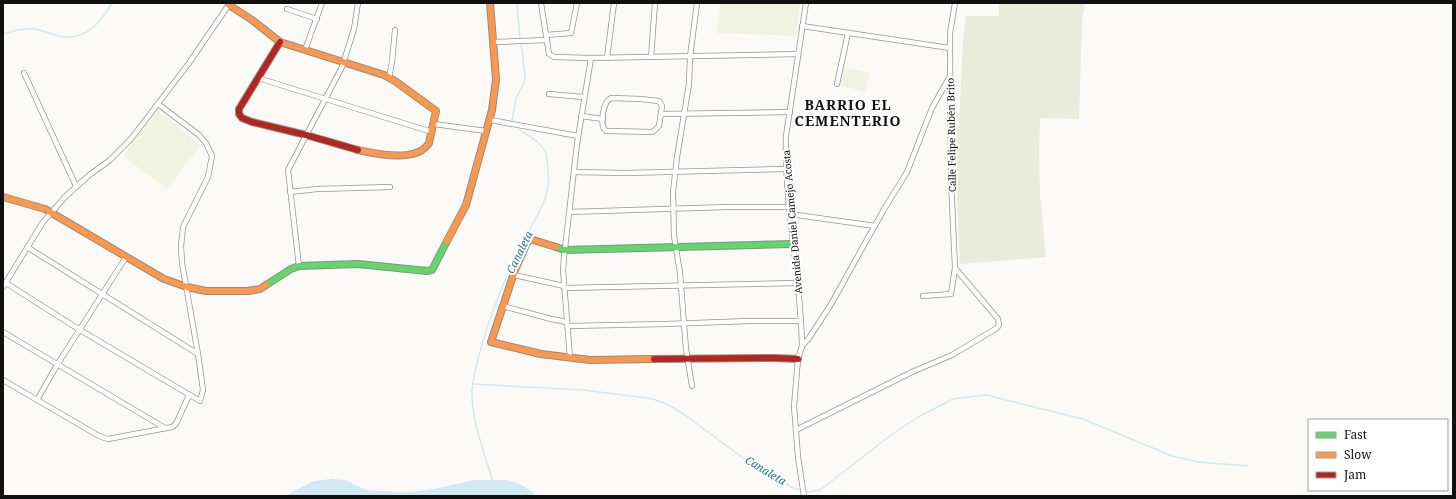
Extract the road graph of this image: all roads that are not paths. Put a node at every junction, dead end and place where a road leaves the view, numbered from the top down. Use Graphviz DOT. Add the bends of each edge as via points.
graph roads {
  1 [pos="322,3"];
  2 [pos="358,3"];
  3 [pos="490,3"];
  4 [pos="541,3"];
  5 [pos="577,3"];
  6 [pos="614,3"];
  7 [pos="655,3"];
  8 [pos="697,3"];
  9 [pos="806,3"];
  10 [pos="955,3"];
  11 [pos="230,4"];
  12 [pos="287,9"];
  13 [pos="317,19"];
  14 [pos="802,26"];
  15 [pos="395,30"];
  16 [pos="848,33"];
  17 [pos="546,38"];
  18 [pos="280,42"];
  19 [pos="494,42"];
  20 [pos="950,48"];
  21 [pos="305,50"];
  22 [pos="798,54"];
  23 [pos="651,57"];
  24 [pos="690,57"];
  25 [pos="591,58"];
  26 [pos="607,58"];
  27 [pos="344,62"];
  28 [pos="24,73"];
  29 [pos="950,76"];
  30 [pos="258,78"];
  31 [pos="389,78"];
  32 [pos="837,84"];
  33 [pos="549,94"];
  34 [pos="584,97"];
  35 [pos="326,99"];
  36 [pos="158,104"];
  37 [pos="790,112"];
  38 [pos="662,114"];
  39 [pos="684,114"];
  40 [pos="581,116"];
  41 [pos="603,119"];
  42 [pos="490,120"];
  43 [pos="434,124"];
  44 [pos="486,131"];
  45 [pos="432,132"];
  46 [pos="306,135"];
  47 [pos="578,136"];
  48 [pos="786,169"];
  49 [pos="675,171"];
  50 [pos="574,172"];
  51 [pos="76,186"];
  52 [pos="390,187"];
  53 [pos="290,192"];
  54 [pos="3,197"];
  55 [pos="789,207"];
  56 [pos="673,209"];
  57 [pos="50,212"];
  58 [pos="569,212"];
  59 [pos="790,214"];
  60 [pos="875,226"];
  61 [pos="792,244"];
  62 [pos="27,247"];
  63 [pos="676,247"];
  64 [pos="564,250"];
  65 [pos="126,257"];
  66 [pos="299,266"];
  67 [pos="955,268"];
  68 [pos="514,274"];
  69 [pos="797,283"];
  70 [pos="4,285"];
  71 [pos="681,285"];
  72 [pos="187,287"];
  73 [pos="564,287"];
  74 [pos="102,294"];
  75 [pos="923,296"];
  76 [pos="503,306"];
  77 [pos="801,320"];
  78 [pos="568,324"];
  79 [pos="684,324"];
  80 [pos="80,330"];
  81 [pos="3,332"];
  82 [pos="802,346"];
  83 [pos="198,354"];
  84 [pos="570,358"];
  85 [pos="688,359"];
  86 [pos="798,359"];
  87 [pos="57,365"];
  88 [pos="3,380"];
  89 [pos="692,386"];
  90 [pos="189,395"];
  91 [pos="37,400"];
  92 [pos="165,428"];
  93 [pos="796,430"];
  94 [pos="804,496"];
  1 -- 13 [label="street"];
  2 -- 27 [label="street" via="354,29"];
  3 -- 19 [label="street"];
  4 -- 17 [label="street"];
  5 -- 17 [label="street" via="571,33"];
  6 -- 26 [label="street"];
  7 -- 23 [label="street"];
  8 -- 24 [label="street"];
  9 -- 14 [label="street, Avenida Daniel Camejo Acosta"];
  10 -- 20 [label="street, Calle Felipe Rubén Brito"];
  11 -- 18 [label="street"];
  11 -- 36 [label="street"];
  12 -- 13 [label="street"];
  13 -- 21 [label="street"];
  14 -- 16 [label="street"];
  14 -- 22 [label="street, Avenida Daniel Camejo Acosta"];
  15 -- 31 [label="street"];
  16 -- 20 [label="street"];
  16 -- 32 [label="street"];
  17 -- 19 [label="street"];
  17 -- 25 [label="street" via="551,56"];
  18 -- 21 [label="street"];
  18 -- 30 [label="street"];
  19 -- 42 [label="street" via="496,79"];
  20 -- 29 [label="street, Calle Felipe Rubén Brito"];
  21 -- 27 [label="street"];
  22 -- 24 [label="street"];
  22 -- 37 [label="street, Avenida Daniel Camejo Acosta"];
  23 -- 24 [label="street"];
  23 -- 26 [label="street"];
  24 -- 39 [label="street"];
  25 -- 26 [label="street"];
  25 -- 34 [label="street"];
  27 -- 31 [label="street"];
  27 -- 35 [label="street"];
  28 -- 51 [label="street"];
  29 -- 60 [label="street" via="928,116 907,172"];
  29 -- 67 [label="street, Calle Felipe Rubén Brito"];
  30 -- 35 [label="street"];
  30 -- 46 [label="street" via="239,109 240,116 252,122"];
  31 -- 43 [label="street" via="436,111"];
  33 -- 34 [label="street"];
  34 -- 40 [label="street"];
  35 -- 45 [label="street"];
  35 -- 46 [label="street"];
  36 -- 51 [label="street" via="122,149"];
  36 -- 72 [label="street" via="199,135 212,156 208,177 181,235 182,263"];
  37 -- 39 [label="street"];
  37 -- 48 [label="street, Avenida Daniel Camejo Acosta" via="786,136"];
  38 -- 39 [label="street"];
  38 -- 41 [label="street" via="659,126 653,132 606,131 602,126"];
  38 -- 41 [label="street" via="659,101 611,98 606,102"];
  39 -- 49 [label="street"];
  40 -- 41 [label="street"];
  40 -- 47 [label="street"];
  42 -- 44 [label="street"];
  42 -- 47 [label="street"];
  43 -- 44 [label="street"];
  43 -- 45 [label="street"];
  44 -- 66 [label="street" via="466,205 432,270 358,264"];
  45 -- 46 [label="street" via="423,149 398,155 362,151"];
  46 -- 53 [label="street" via="288,170"];
  47 -- 50 [label="street"];
  48 -- 49 [label="street"];
  48 -- 55 [label="street, Avenida Daniel Camejo Acosta"];
  49 -- 50 [label="street"];
  49 -- 56 [label="street"];
  50 -- 58 [label="street"];
  51 -- 57 [label="street"];
  52 -- 53 [label="street"];
  53 -- 66 [label="street"];
  54 -- 57 [label="street"];
  55 -- 56 [label="street"];
  55 -- 59 [label="street, Avenida Daniel Camejo Acosta"];
  56 -- 58 [label="street"];
  56 -- 63 [label="street"];
  57 -- 62 [label="street"];
  57 -- 65 [label="street"];
  58 -- 64 [label="street"];
  59 -- 60 [label="street"];
  59 -- 61 [label="street, Avenida Daniel Camejo Acosta"];
  60 -- 82 [label="street" via="830,306"];
  61 -- 63 [label="street"];
  61 -- 69 [label="street, Avenida Daniel Camejo Acosta"];
  62 -- 70 [label="street"];
  62 -- 74 [label="street"];
  63 -- 64 [label="street"];
  63 -- 71 [label="street"];
  64 -- 68 [label="street" via="530,239"];
  64 -- 73 [label="street"];
  65 -- 72 [label="street" via="164,279"];
  65 -- 74 [label="street"];
  66 -- 72 [label="street" via="260,290 226,291"];
  67 -- 75 [label="street, Calle Felipe Rubén Brito" via="951,294"];
  67 -- 93 [label="street" via="1000,322 997,328 952,354"];
  68 -- 73 [label="street"];
  68 -- 76 [label="street"];
  69 -- 71 [label="street"];
  69 -- 77 [label="street, Avenida Daniel Camejo Acosta"];
  70 -- 80 [label="street"];
  71 -- 73 [label="street"];
  71 -- 79 [label="street"];
  72 -- 83 [label="street"];
  73 -- 78 [label="street"];
  74 -- 80 [label="street"];
  74 -- 83 [label="street"];
  76 -- 78 [label="street"];
  76 -- 84 [label="street" via="491,342"];
  77 -- 79 [label="street"];
  77 -- 82 [label="street, Avenida Daniel Camejo Acosta"];
  78 -- 79 [label="street"];
  78 -- 84 [label="street"];
  79 -- 85 [label="street"];
  80 -- 87 [label="street"];
  80 -- 90 [label="street"];
  81 -- 87 [label="street"];
  82 -- 86 [label="street"];
  83 -- 90 [label="street" via="203,390 200,401"];
  84 -- 85 [label="street" via="601,361"];
  85 -- 86 [label="street"];
  85 -- 89 [label="street"];
  86 -- 93 [label="street" via="795,387"];
  87 -- 91 [label="street"];
  87 -- 92 [label="street"];
  88 -- 91 [label="street"];
  90 -- 92 [label="street" via="176,424"];
  91 -- 92 [label="street" via="104,438"];
  93 -- 94 [label="street"];
}
